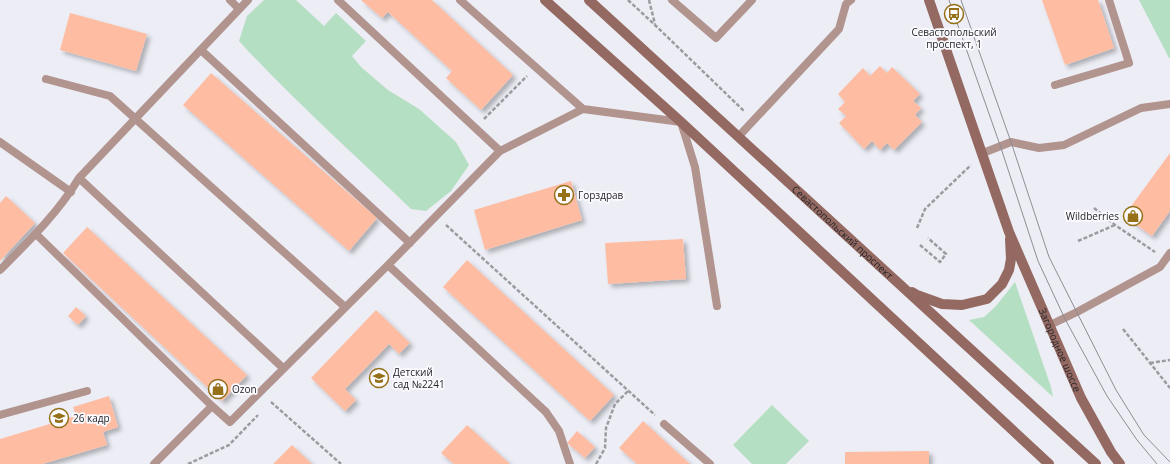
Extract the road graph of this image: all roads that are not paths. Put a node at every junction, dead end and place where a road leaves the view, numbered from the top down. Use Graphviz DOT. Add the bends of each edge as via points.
graph roads {
  1 [pos="230,0"];
  2 [pos="248,0"];
  3 [pos="338,0"];
  4 [pos="460,0"];
  5 [pos="544,0"];
  6 [pos="589,0"];
  7 [pos="672,0"];
  8 [pos="752,0"];
  9 [pos="851,0"];
  10 [pos="929,0"];
  11 [pos="1109,0"];
  12 [pos="239,9"];
  13 [pos="201,50"];
  14 [pos="46,79"];
  15 [pos="1056,85"];
  16 [pos="1170,104"];
  17 [pos="583,109"];
  18 [pos="135,119"];
  19 [pos="681,122"];
  20 [pos="738,137"];
  21 [pos="0,142"];
  22 [pos="500,151"];
  23 [pos="983,154"];
  24 [pos="79,178"];
  25 [pos="71,192"];
  26 [pos="1009,232"];
  27 [pos="36,234"];
  28 [pos="410,242"];
  29 [pos="1168,256"];
  30 [pos="388,265"];
  31 [pos="0,270"];
  32 [pos="895,281"];
  33 [pos="718,306"];
  34 [pos="345,307"];
  35 [pos="1050,325"];
  36 [pos="283,368"];
  37 [pos="87,391"];
  38 [pos="212,406"];
  39 [pos="0,415"];
  40 [pos="664,424"];
  41 [pos="154,464"];
  42 [pos="570,464"];
  43 [pos="710,464"];
  44 [pos="1049,464"];
  45 [pos="1096,464"];
  46 [pos="1120,464"];
  1 -- 12 [label="lane"];
  2 -- 12 [label="lane"];
  3 -- 22 [label="lane"];
  4 -- 17 [label="lane"];
  5 -- 19 [label="main road"];
  6 -- 20 [label="main road, Севастопольский проспект"];
  7 -- 8 [label="lane" via="716,38"];
  9 -- 20 [label="lane" via="846,4 839,29"];
  10 -- 23 [label="main road, Загородное шоссе"];
  11 -- 15 [label="lane" via="1129,63"];
  12 -- 13 [label="lane"];
  13 -- 18 [label="lane"];
  13 -- 28 [label="lane"];
  14 -- 18 [label="lane" via="110,96"];
  16 -- 23 [label="lane" via="1141,108 1064,145 1040,148 1011,142"];
  17 -- 19 [label="lane"];
  17 -- 22 [label="lane"];
  18 -- 24 [label="lane"];
  18 -- 34 [label="lane"];
  19 -- 33 [label="lane" via="695,167"];
  19 -- 44 [label="main road"];
  20 -- 32 [label="main road, Севастопольский проспект"];
  21 -- 25 [label="lane"];
  22 -- 28 [label="lane"];
  23 -- 26 [label="main road, Загородное шоссе"];
  24 -- 25 [label="lane"];
  24 -- 36 [label="lane"];
  25 -- 27 [label="lane"];
  26 -- 32 [label="main road, Загородное шоссе" via="1009,270 1002,284 987,299 962,305 942,304 917,295"];
  26 -- 35 [label="main road, Загородное шоссе"];
  27 -- 31 [label="lane"];
  27 -- 38 [label="lane"];
  28 -- 30 [label="lane"];
  29 -- 35 [label="lane" via="1160,268"];
  30 -- 34 [label="lane"];
  30 -- 42 [label="lane" via="546,412 559,431"];
  32 -- 45 [label="main road, Севастопольский проспект"];
  34 -- 36 [label="lane"];
  35 -- 46 [label="main road, Загородное шоссе" via="1081,398"];
  36 -- 38 [label="lane" via="230,422"];
  37 -- 39 [label="lane"];
  38 -- 41 [label="lane"];
  40 -- 43 [label="lane"];
}
